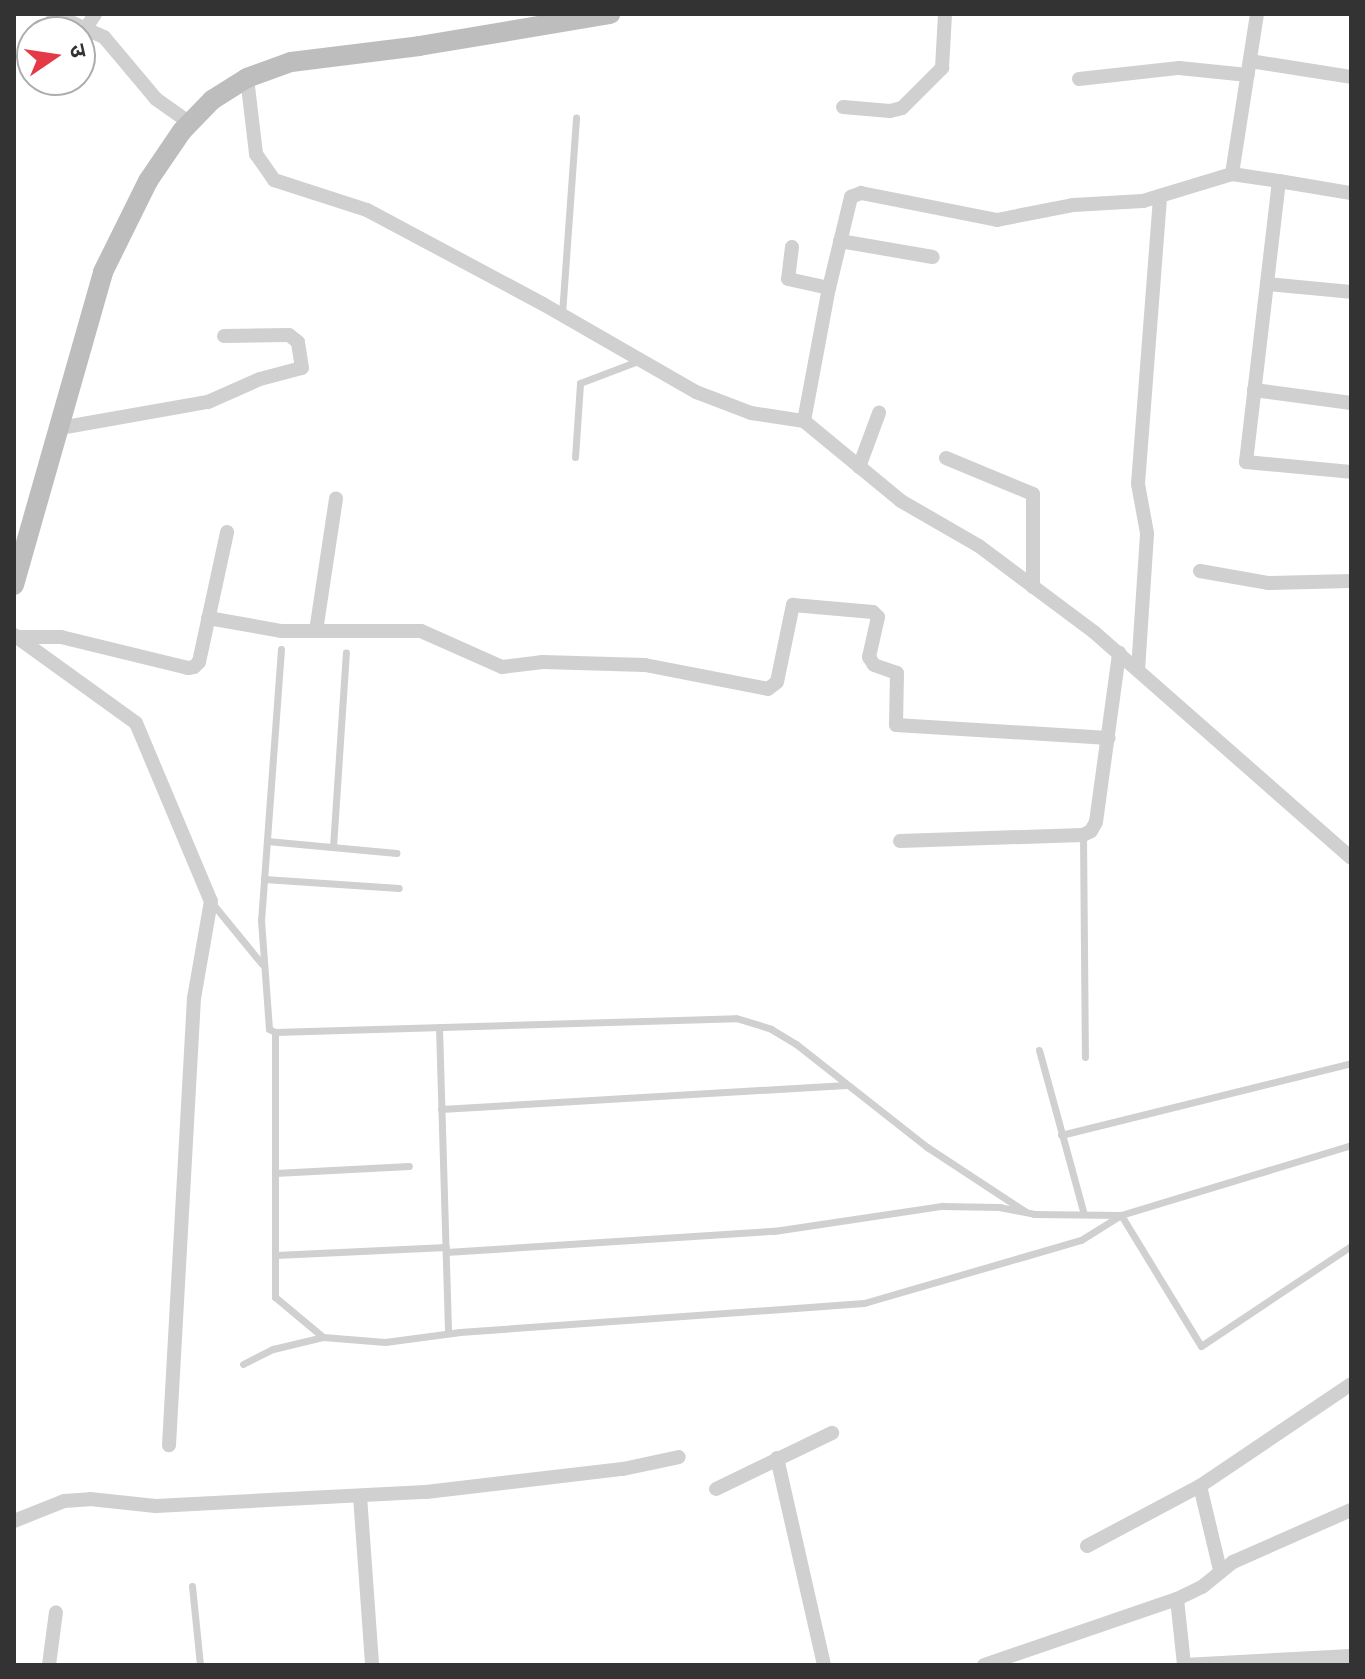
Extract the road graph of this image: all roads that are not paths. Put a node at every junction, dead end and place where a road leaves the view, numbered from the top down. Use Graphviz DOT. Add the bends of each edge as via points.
graph roads {
  1 [pos="610,14"];
  2 [pos="945,14"];
  3 [pos="1257,14"];
  4 [pos="96,33"];
  5 [pos="1249,68"];
  6 [pos="1351,77"];
  7 [pos="247,78"];
  8 [pos="1079,79"];
  9 [pos="843,107"];
  10 [pos="576,117"];
  11 [pos="190,123"];
  12 [pos="1232,174"];
  13 [pos="1279,181"];
  14 [pos="1351,193"];
  15 [pos="1160,196"];
  16 [pos="840,241"];
  17 [pos="792,247"];
  18 [pos="933,257"];
  19 [pos="1267,284"];
  20 [pos="829,288"];
  21 [pos="1351,292"];
  22 [pos="562,314"];
  23 [pos="224,336"];
  24 [pos="641,360"];
  25 [pos="1254,390"];
  26 [pos="1351,403"];
  27 [pos="879,413"];
  28 [pos="804,421"];
  29 [pos="60,428"];
  30 [pos="575,457"];
  31 [pos="946,458"];
  32 [pos="859,467"];
  33 [pos="1351,472"];
  34 [pos="336,498"];
  35 [pos="227,532"];
  36 [pos="1200,571"];
  37 [pos="1351,581"];
  38 [pos="14,585"];
  39 [pos="1033,587"];
  40 [pos="208,618"];
  41 [pos="316,631"];
  42 [pos="16,636"];
  43 [pos="281,649"];
  44 [pos="346,652"];
  45 [pos="1119,653"];
  46 [pos="1138,670"];
  47 [pos="1109,738"];
  48 [pos="1083,835"];
  49 [pos="267,841"];
  50 [pos="900,841"];
  51 [pos="333,847"];
  52 [pos="396,853"];
  53 [pos="1351,858"];
  54 [pos="264,879"];
  55 [pos="399,888"];
  56 [pos="211,901"];
  57 [pos="263,965"];
  58 [pos="439,1027"];
  59 [pos="275,1032"];
  60 [pos="1039,1050"];
  61 [pos="1085,1057"];
  62 [pos="1351,1063"];
  63 [pos="848,1085"];
  64 [pos="441,1109"];
  65 [pos="1061,1135"];
  66 [pos="1351,1145"];
  67 [pos="409,1166"];
  68 [pos="275,1173"];
  69 [pos="1026,1212"];
  70 [pos="1084,1214"];
  71 [pos="1121,1215"];
  72 [pos="1351,1246"];
  73 [pos="446,1250"];
  74 [pos="276,1255"];
  75 [pos="448,1333"];
  76 [pos="323,1337"];
  77 [pos="243,1364"];
  78 [pos="1351,1384"];
  79 [pos="832,1433"];
  80 [pos="169,1445"];
  81 [pos="679,1457"];
  82 [pos="777,1458"];
  83 [pos="1200,1486"];
  84 [pos="716,1489"];
  85 [pos="360,1496"];
  86 [pos="1351,1510"];
  87 [pos="14,1521"];
  88 [pos="1087,1546"];
  89 [pos="1220,1570"];
  90 [pos="192,1586"];
  91 [pos="1177,1599"];
  92 [pos="56,1612"];
  93 [pos="1351,1656"];
  94 [pos="49,1665"];
  95 [pos="200,1665"];
  96 [pos="372,1665"];
  97 [pos="824,1665"];
  98 [pos="984,1665"];
  99 [pos="1184,1665"];
  1 -- 7 [label="street" via="291,62"];
  2 -- 9 [label="street" via="942,68 902,108"];
  3 -- 5 [label="street"];
  4 -- 11 [label="street" via="156,99"];
  5 -- 6 [label="street"];
  5 -- 8 [label="street" via="1179,68"];
  5 -- 12 [label="street"];
  7 -- 11 [label="street" via="212,100"];
  7 -- 22 [label="street" via="256,154 274,180 367,210"];
  10 -- 22 [label="lane"];
  11 -- 29 [label="street" via="148,181 103,272"];
  12 -- 13 [label="street"];
  12 -- 15 [label="street"];
  13 -- 14 [label="street"];
  13 -- 19 [label="street"];
  15 -- 16 [label="street" via="997,220 861,193 848,203"];
  15 -- 46 [label="street" via="1138,484 1147,533"];
  16 -- 18 [label="street"];
  16 -- 20 [label="street"];
  17 -- 20 [label="street" via="788,279"];
  19 -- 21 [label="street"];
  19 -- 25 [label="street"];
  20 -- 28 [label="street"];
  22 -- 24 [label="street"];
  23 -- 29 [label="street" via="289,335 298,342 302,368 200,404"];
  24 -- 28 [label="street" via="696,392 751,413"];
  24 -- 30 [label="lane" via="580,383"];
  25 -- 26 [label="street"];
  25 -- 33 [label="street" via="1246,462"];
  27 -- 32 [label="street"];
  28 -- 32 [label="street"];
  29 -- 38 [label="street"];
  31 -- 39 [label="street" via="1033,494"];
  32 -- 39 [label="street" via="901,501 979,546"];
  34 -- 41 [label="street"];
  35 -- 40 [label="street"];
  36 -- 37 [label="street" via="1269,583"];
  39 -- 45 [label="street"];
  40 -- 41 [label="street" via="282,631"];
  40 -- 42 [label="street" via="199,662 188,668 61,637"];
  41 -- 47 [label="street" via="421,631 502,667 543,662 645,665 768,689 777,682 793,605 873,612 878,617 869,657 874,665 897,673 896,725"];
  42 -- 56 [label="street" via="136,723"];
  43 -- 49 [label="lane"];
  44 -- 51 [label="lane"];
  45 -- 46 [label="street"];
  45 -- 47 [label="street"];
  46 -- 53 [label="street"];
  47 -- 48 [label="street" via="1096,822"];
  48 -- 50 [label="street"];
  48 -- 61 [label="lane"];
  49 -- 51 [label="lane"];
  49 -- 54 [label="lane"];
  51 -- 52 [label="lane"];
  54 -- 55 [label="lane"];
  54 -- 57 [label="lane"];
  56 -- 57 [label="lane"];
  56 -- 80 [label="street" via="194,998"];
  57 -- 59 [label="lane" via="266,1020"];
  58 -- 59 [label="lane"];
  58 -- 63 [label="lane" via="736,1018 771,1029"];
  58 -- 64 [label="lane"];
  59 -- 68 [label="lane"];
  60 -- 65 [label="lane"];
  62 -- 65 [label="lane"];
  63 -- 64 [label="lane"];
  63 -- 69 [label="lane" via="927,1147"];
  64 -- 73 [label="lane"];
  65 -- 70 [label="lane"];
  66 -- 71 [label="lane"];
  67 -- 68 [label="lane"];
  68 -- 74 [label="lane"];
  69 -- 70 [label="lane"];
  69 -- 73 [label="lane" via="942,1206 774,1231"];
  70 -- 71 [label="lane"];
  71 -- 72 [label="lane" via="1201,1346"];
  71 -- 75 [label="lane" via="1081,1240 864,1303"];
  73 -- 74 [label="lane"];
  73 -- 75 [label="lane"];
  74 -- 76 [label="lane" via="275,1297"];
  75 -- 76 [label="lane" via="385,1342"];
  76 -- 77 [label="lane" via="273,1349"];
  78 -- 83 [label="street"];
  79 -- 82 [label="street"];
  81 -- 85 [label="street" via="597,1472"];
  82 -- 84 [label="street"];
  82 -- 97 [label="street"];
  83 -- 88 [label="street"];
  83 -- 89 [label="street"];
  85 -- 87 [label="street" via="156,1506 90,1499 64,1501"];
  85 -- 96 [label="street"];
  86 -- 89 [label="street"];
  89 -- 91 [label="street" via="1202,1587"];
  90 -- 95 [label="lane"];
  91 -- 98 [label="street"];
  91 -- 99 [label="street"];
  92 -- 94 [label="street"];
  93 -- 99 [label="street"];
}
